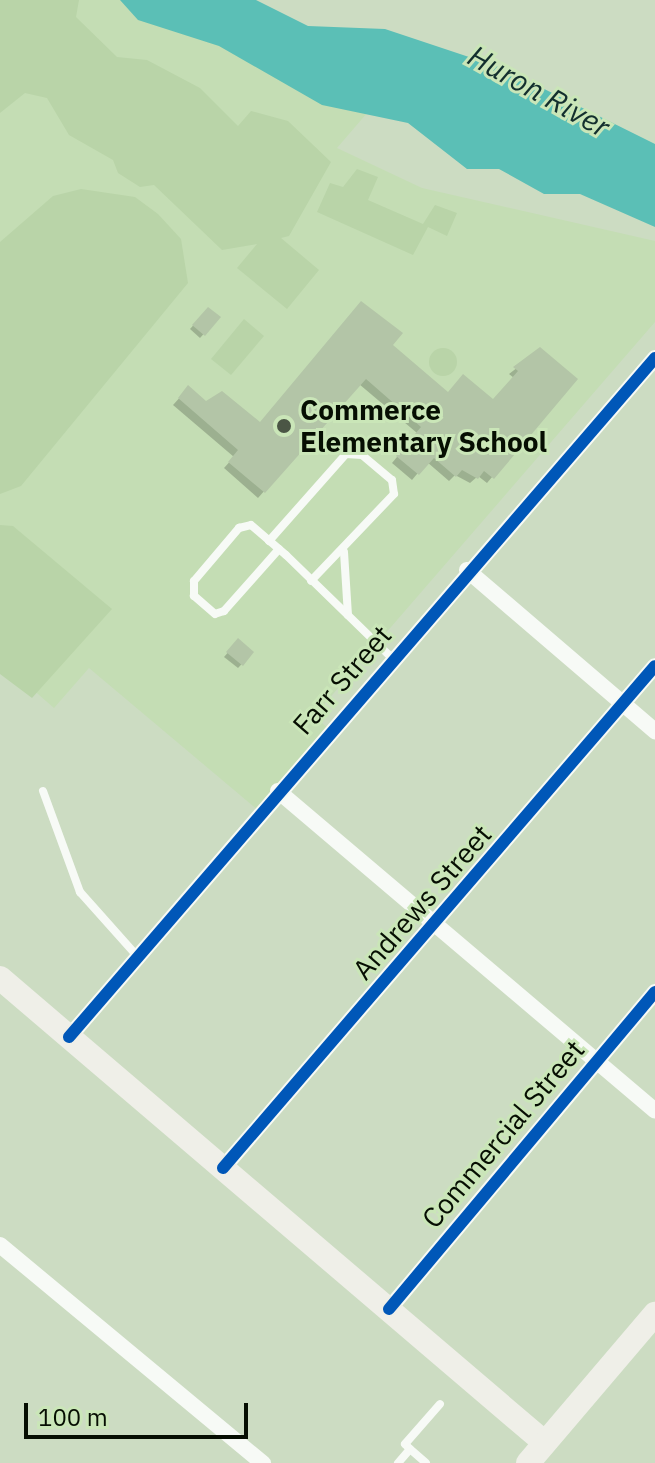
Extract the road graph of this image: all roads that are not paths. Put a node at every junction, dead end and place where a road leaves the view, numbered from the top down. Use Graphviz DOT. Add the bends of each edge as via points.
graph roads {
  1 [pos="655,358"];
  2 [pos="269,541"];
  3 [pos="279,549"];
  4 [pos="344,552"];
  5 [pos="467,570"];
  6 [pos="311,581"];
  7 [pos="349,616"];
  8 [pos="392,658"];
  9 [pos="655,666"];
  10 [pos="622,704"];
  11 [pos="655,731"];
  12 [pos="43,791"];
  13 [pos="278,791"];
  14 [pos="434,925"];
  15 [pos="137,956"];
  16 [pos="0,978"];
  17 [pos="655,992"];
  18 [pos="69,1037"];
  19 [pos="595,1061"];
  20 [pos="655,1111"];
  21 [pos="223,1168"];
  22 [pos="0,1245"];
  23 [pos="389,1309"];
  24 [pos="655,1314"];
  25 [pos="440,1404"];
  26 [pos="545,1443"];
  27 [pos="410,1449"];
  28 [pos="263,1463"];
  29 [pos="398,1463"];
  30 [pos="426,1463"];
  31 [pos="528,1463"];
  1 -- 5 [label="street, Farr Street"];
  2 -- 3 [label="lane"];
  2 -- 3 [label="lane" via="251,525 239,528 194,581 194,596 215,614 224,611"];
  2 -- 4 [label="lane" via="341,457 357,452 395,490"];
  3 -- 6 [label="lane"];
  4 -- 6 [label="lane"];
  4 -- 7 [label="lane"];
  5 -- 8 [label="street, Farr Street"];
  5 -- 10 [label="street"];
  6 -- 7 [label="lane"];
  7 -- 8 [label="lane"];
  8 -- 13 [label="street, Farr Street"];
  9 -- 10 [label="street, Andrews Street"];
  10 -- 11 [label="street"];
  10 -- 14 [label="street, Andrews Street"];
  12 -- 15 [label="lane" via="80,892"];
  13 -- 14 [label="street"];
  13 -- 15 [label="street, Farr Street"];
  14 -- 19 [label="street"];
  14 -- 21 [label="street, Andrews Street"];
  15 -- 18 [label="street, Farr Street"];
  16 -- 18 [label="main road"];
  17 -- 19 [label="street, Commercial Street"];
  18 -- 21 [label="main road"];
  19 -- 20 [label="street"];
  19 -- 23 [label="street, Commercial Street"];
  21 -- 23 [label="main road"];
  22 -- 28 [label="street"];
  23 -- 26 [label="main road"];
  24 -- 26 [label="main road"];
  25 -- 27 [label="lane" via="405,1444"];
  26 -- 31 [label="main road"];
  27 -- 29 [label="lane"];
  27 -- 30 [label="lane"];
}
